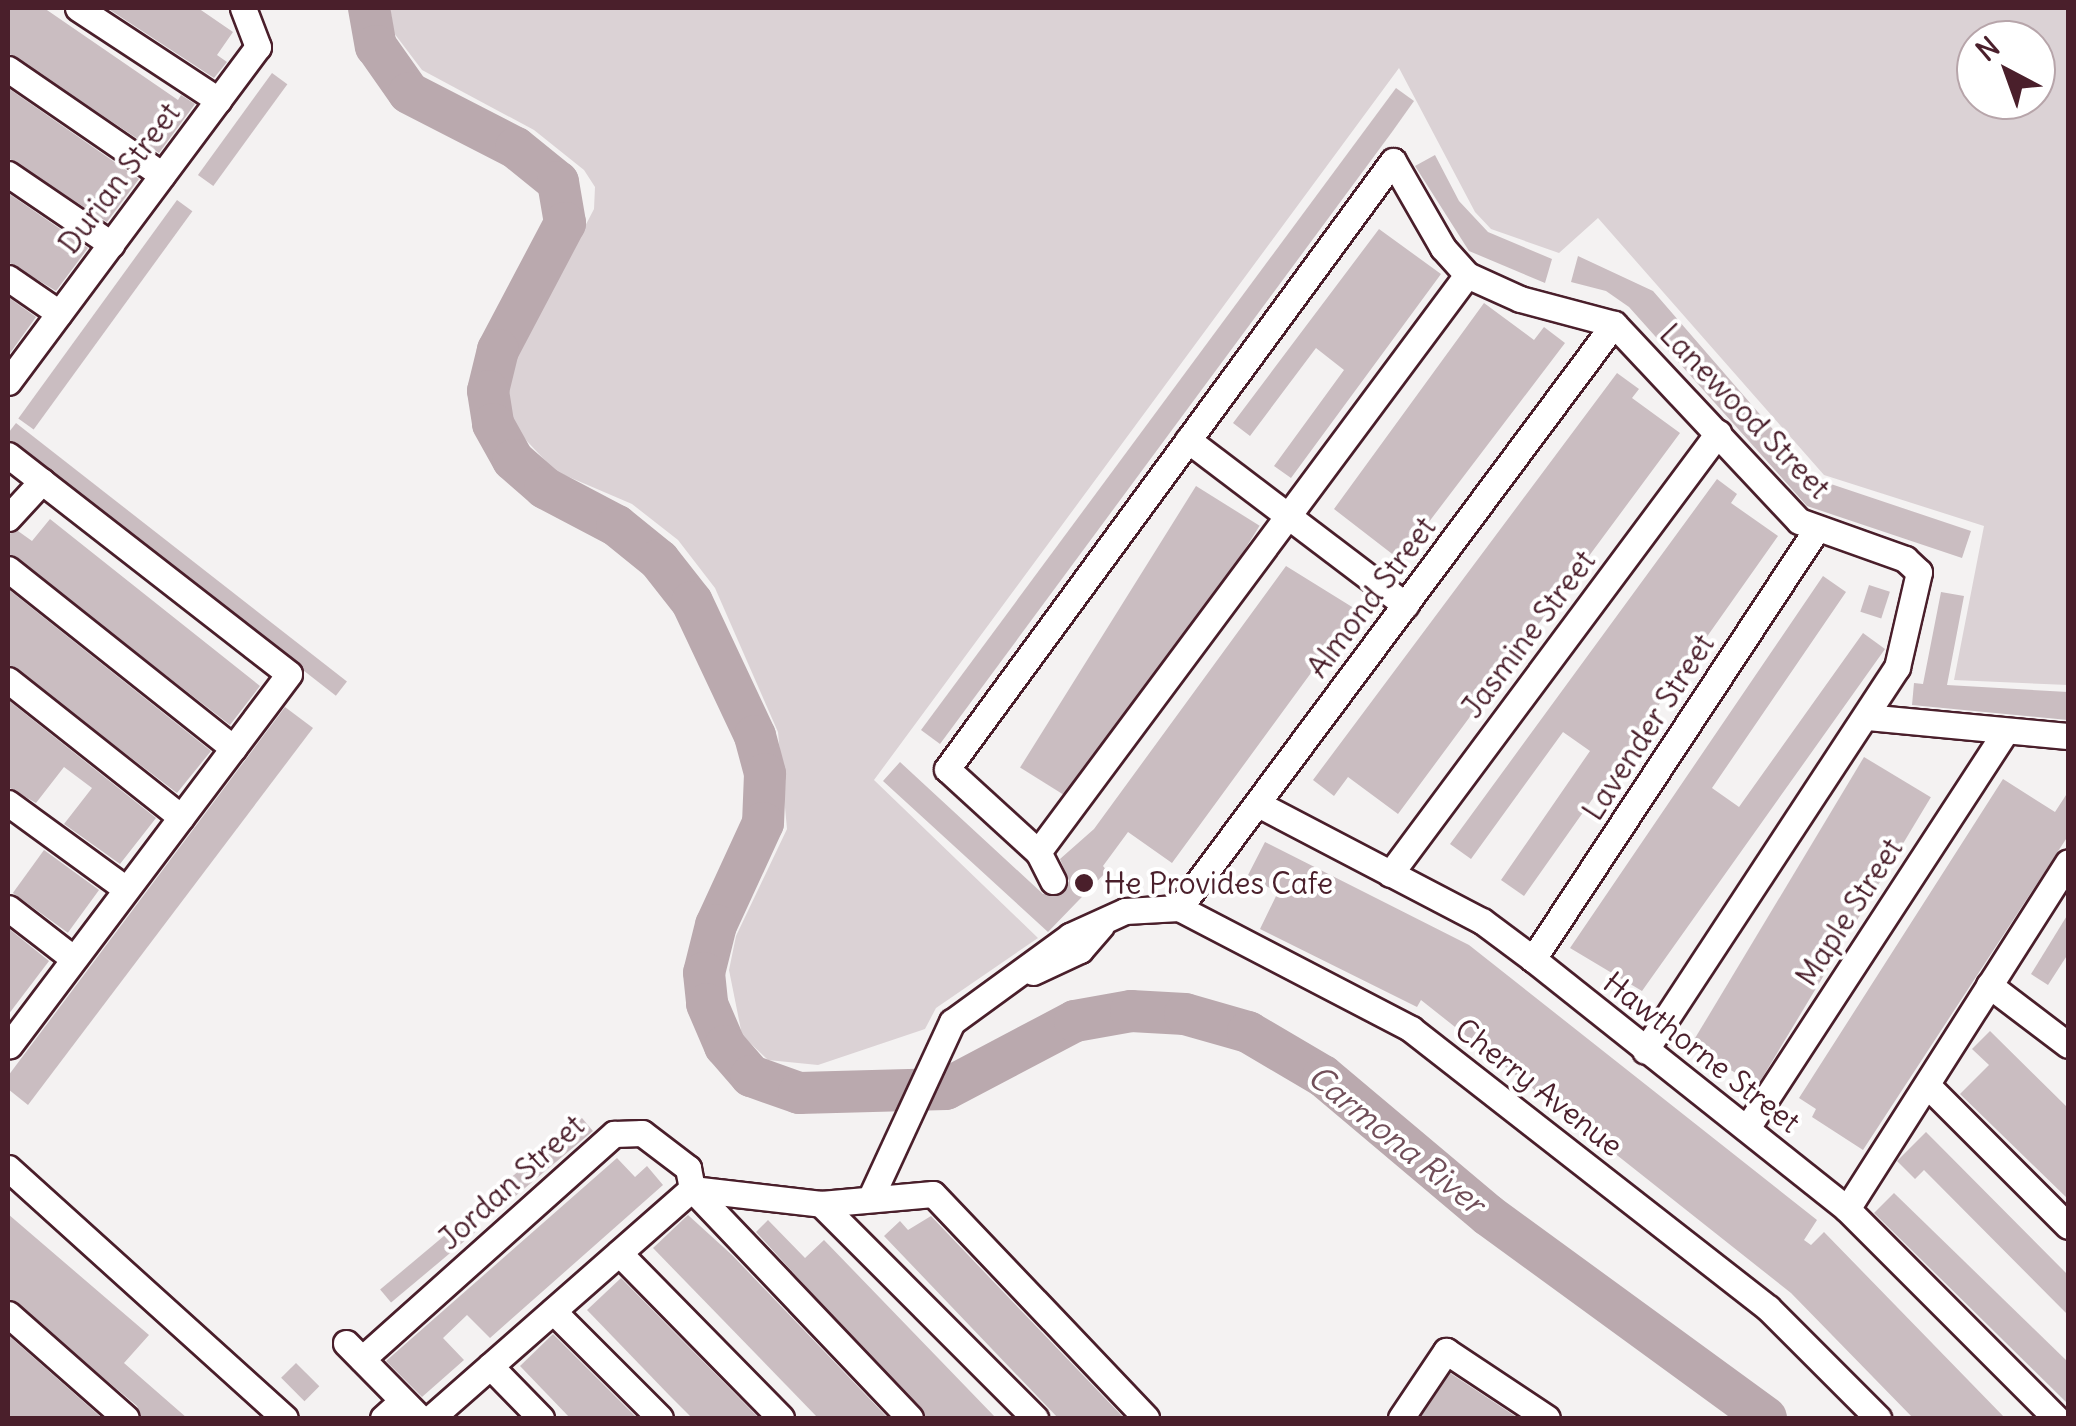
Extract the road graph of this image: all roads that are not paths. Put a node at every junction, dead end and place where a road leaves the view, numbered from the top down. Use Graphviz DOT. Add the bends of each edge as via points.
graph roads {
  1 [pos="78,8"];
  2 [pos="226,8"];
  3 [pos="246,16"];
  4 [pos="8,69"];
  5 [pos="218,100"];
  6 [pos="8,174"];
  7 [pos="162,175"];
  8 [pos="111,244"];
  9 [pos="1467,275"];
  10 [pos="8,278"];
  11 [pos="59,313"];
  12 [pos="1614,324"];
  13 [pos="8,382"];
  14 [pos="1718,433"];
  15 [pos="1188,440"];
  16 [pos="8,454"];
  17 [pos="42,482"];
  18 [pos="1290,517"];
  19 [pos="8,518"];
  20 [pos="1816,530"];
  21 [pos="8,568"];
  22 [pos="1405,606"];
  23 [pos="8,680"];
  24 [pos="1867,716"];
  25 [pos="2005,732"];
  26 [pos="2068,736"];
  27 [pos="233,748"];
  28 [pos="8,803"];
  29 [pos="1258,804"];
  30 [pos="181,816"];
  31 [pos="1038,852"];
  32 [pos="2068,862"];
  33 [pos="1390,874"];
  34 [pos="1053,881"];
  35 [pos="126,890"];
  36 [pos="8,908"];
  37 [pos="1179,908"];
  38 [pos="74,959"];
  39 [pos="1534,959"];
  40 [pos="1989,985"];
  41 [pos="13,1029"];
  42 [pos="2068,1046"];
  43 [pos="1645,1051"];
  44 [pos="1927,1085"];
  45 [pos="1747,1128"];
  46 [pos="8,1168"];
  47 [pos="692,1188"];
  48 [pos="871,1197"];
  49 [pos="821,1204"];
  50 [pos="1846,1209"];
  51 [pos="2068,1226"];
  52 [pos="619,1253"];
  53 [pos="554,1311"];
  54 [pos="8,1314"];
  55 [pos="490,1366"];
  56 [pos="402,1413"];
  57 [pos="1141,1416"];
  58 [pos="126,1418"];
  59 [pos="285,1418"];
  60 [pos="431,1418"];
  61 [pos="541,1418"];
  62 [pos="660,1418"];
  63 [pos="781,1418"];
  64 [pos="910,1418"];
  65 [pos="1035,1418"];
  66 [pos="1401,1418"];
  67 [pos="1547,1418"];
  68 [pos="1878,1418"];
  69 [pos="2056,1418"];
  1 -- 5 [label="street"];
  2 -- 3 [label="street"];
  3 -- 5 [label="street, Durian Street" via="258,47"];
  4 -- 7 [label="street"];
  5 -- 7 [label="street, Durian Street"];
  6 -- 8 [label="street"];
  7 -- 8 [label="street, Durian Street"];
  8 -- 11 [label="street, Durian Street"];
  9 -- 12 [label="street, Lanewood Street" via="1520,299"];
  9 -- 15 [label="street, Lanewood Street" via="1443,248 1394,161"];
  9 -- 18 [label="street"];
  10 -- 11 [label="street"];
  11 -- 13 [label="street, Durian Street"];
  12 -- 14 [label="street, Lanewood Street"];
  12 -- 22 [label="street, Almond Street"];
  14 -- 20 [label="street, Lanewood Street"];
  14 -- 33 [label="street, Jasmine Street"];
  15 -- 18 [label="street"];
  15 -- 31 [label="street" via="947,769"];
  16 -- 17 [label="street"];
  17 -- 19 [label="street"];
  17 -- 27 [label="street" via="289,674"];
  18 -- 22 [label="street"];
  18 -- 31 [label="street"];
  20 -- 24 [label="street, Lanewood Street" via="1905,559 1919,572 1896,667"];
  20 -- 39 [label="street, Lavender Street"];
  21 -- 27 [label="street"];
  22 -- 29 [label="street, Almond Street"];
  23 -- 30 [label="street"];
  24 -- 25 [label="street"];
  24 -- 43 [label="street, Lanewood Street"];
  25 -- 26 [label="street"];
  25 -- 45 [label="street, Maple Street"];
  27 -- 30 [label="street"];
  28 -- 35 [label="street"];
  29 -- 33 [label="street, Hawthorne Street"];
  29 -- 37 [label="street, Almond Street"];
  30 -- 35 [label="street"];
  31 -- 34 [label="street"];
  32 -- 40 [label="street"];
  33 -- 39 [label="street, Hawthorne Street" via="1482,922"];
  35 -- 38 [label="street"];
  36 -- 38 [label="street"];
  37 -- 48 [label="street" via="1144,906 1107,918 1055,945 952,1022"];
  37 -- 68 [label="street, Cherry Avenue" via="1411,1029 1768,1308"];
  38 -- 41 [label="street"];
  39 -- 43 [label="street, Hawthorne Street"];
  40 -- 42 [label="street"];
  40 -- 44 [label="street"];
  43 -- 45 [label="street, Hawthorne Street"];
  44 -- 50 [label="street"];
  44 -- 51 [label="street"];
  45 -- 50 [label="street, Hawthorne Street"];
  46 -- 59 [label="street"];
  47 -- 49 [label="street"];
  47 -- 52 [label="street"];
  47 -- 56 [label="street, Jordan Street" via="688,1168 642,1134 614,1134 354,1351"];
  47 -- 64 [label="street, Jordan Street"];
  48 -- 49 [label="street"];
  48 -- 57 [label="street" via="920,1192 943,1199"];
  49 -- 65 [label="street"];
  50 -- 69 [label="street, Hawthorne Street"];
  52 -- 53 [label="street"];
  52 -- 63 [label="street"];
  53 -- 55 [label="street"];
  53 -- 62 [label="street"];
  54 -- 58 [label="street"];
  55 -- 60 [label="street"];
  55 -- 61 [label="street"];
  66 -- 67 [label="street" via="1446,1351"];
}
